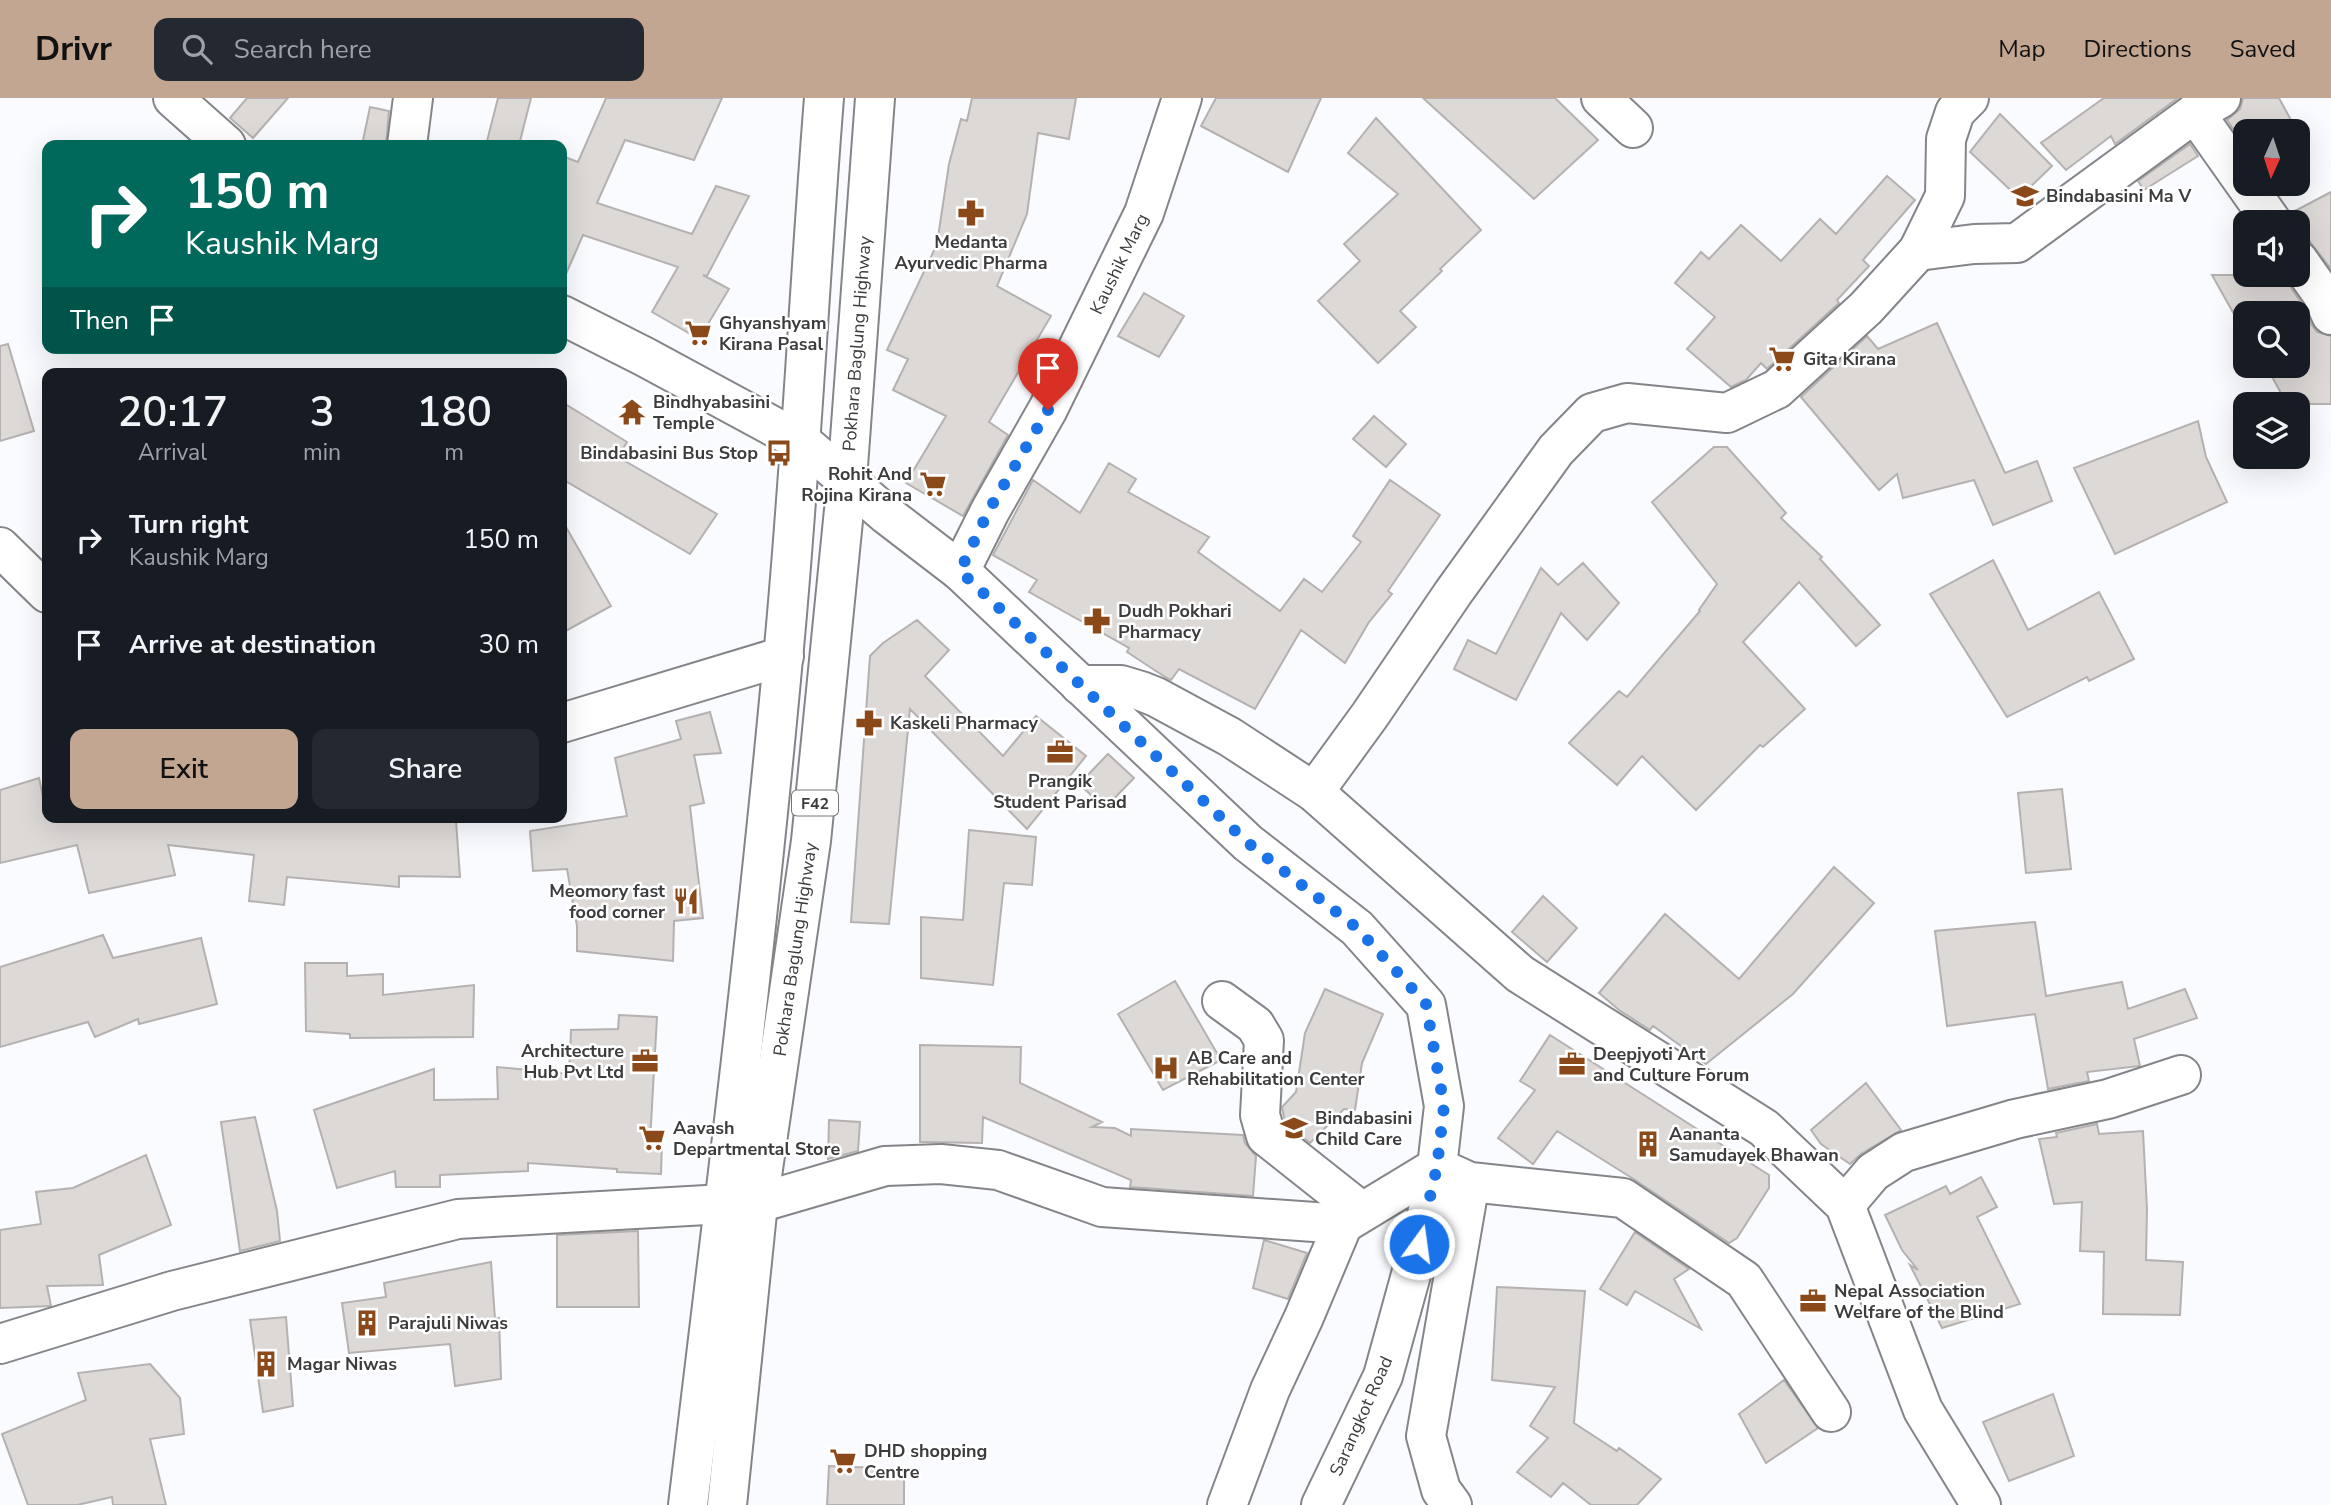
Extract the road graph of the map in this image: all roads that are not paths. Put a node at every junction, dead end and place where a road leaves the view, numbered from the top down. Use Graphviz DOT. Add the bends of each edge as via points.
graph roads {
  1 [pos="173,98"];
  2 [pos="413,98"];
  3 [pos="824,98"];
  4 [pos="875,98"];
  5 [pos="1182,98"];
  6 [pos="1601,98"];
  7 [pos="1969,98"];
  8 [pos="2208,106"];
  9 [pos="1633,128"];
  10 [pos="220,140"];
  11 [pos="408,140"];
  12 [pos="2265,210"];
  13 [pos="1918,251"];
  14 [pos="2310,277"];
  15 [pos="2331,315"];
  16 [pos="567,318"];
  17 [pos="802,442"];
  18 [pos="846,480"];
  19 [pos="0,547"];
  20 [pos="960,571"];
  21 [pos="42,588"];
  22 [pos="784,656"];
  23 [pos="1080,685"];
  24 [pos="567,721"];
  25 [pos="1314,792"];
  26 [pos="1222,1001"];
  27 [pos="2181,1075"];
  28 [pos="1454,1174"];
  29 [pos="741,1204"];
  30 [pos="1845,1205"];
  31 [pos="1353,1218"];
  32 [pos="0,1344"];
  33 [pos="1832,1412"];
  34 [pos="688,1505"];
  35 [pos="727,1505"];
  36 [pos="1227,1505"];
  37 [pos="1321,1505"];
  38 [pos="1452,1505"];
  39 [pos="1981,1505"];
  1 -- 10 [label="main road"];
  2 -- 11 [label="main road"];
  3 -- 17 [label="main road, Pokhara Baglung Highway / F42"];
  4 -- 18 [label="main road, Pokhara Baglung Highway / F42"];
  5 -- 20 [label="main road, Kaushik Marg" via="1144,213 1048,410 989,510"];
  6 -- 9 [label="main road"];
  7 -- 13 [label="main road" via="1955,112 1946,139 1945,196"];
  8 -- 12 [label="main road"];
  8 -- 13 [label="main road" via="2017,243"];
  13 -- 25 [label="main road" via="1866,308 1777,389 1727,414 1627,403 1592,413 1556,450"];
  14 -- 15 [label="main road"];
  16 -- 17 [label="main road, Sarangkot Road"];
  17 -- 18 [label="main road, Sarangkot Road"];
  17 -- 22 [label="main road, Pokhara Baglung Highway / F42"];
  18 -- 20 [label="main road, Sarangkot Road"];
  18 -- 29 [label="main road, Pokhara Baglung Highway / F42" via="811,841"];
  19 -- 21 [label="main road"];
  20 -- 23 [label="main road, Sarangkot Road"];
  22 -- 24 [label="main road"];
  22 -- 29 [label="main road, Pokhara Baglung Highway / F42" via="752,973"];
  23 -- 25 [label="main road" via="1121,685 1156,697 1230,737"];
  23 -- 28 [label="main road, Sarangkot Road" via="1248,843 1357,928 1426,1004"];
  25 -- 30 [label="main road" via="1520,974 1764,1128"];
  26 -- 31 [label="main road" via="1255,1024 1264,1040 1260,1115 1266,1136"];
  27 -- 30 [label="main road" via="2108,1099 2015,1119 1904,1152 1873,1172"];
  28 -- 31 [label="main road"];
  28 -- 33 [label="main road" via="1623,1198 1744,1280"];
  28 -- 37 [label="main road, Sarangkot Road" via="1425,1224 1383,1376"];
  28 -- 38 [label="main road" via="1426,1436 1441,1490"];
  29 -- 31 [label="main road" via="885,1166 941,1164 998,1170 1102,1207"];
  29 -- 32 [label="main road" via="458,1219 172,1291"];
  29 -- 34 [label="main road, Pokhara Baglung Highway / F42"];
  29 -- 35 [label="main road, Pokhara Baglung Highway / F42"];
  30 -- 39 [label="main road" via="1923,1410"];
  31 -- 36 [label="main road" via="1270,1390"];
}
